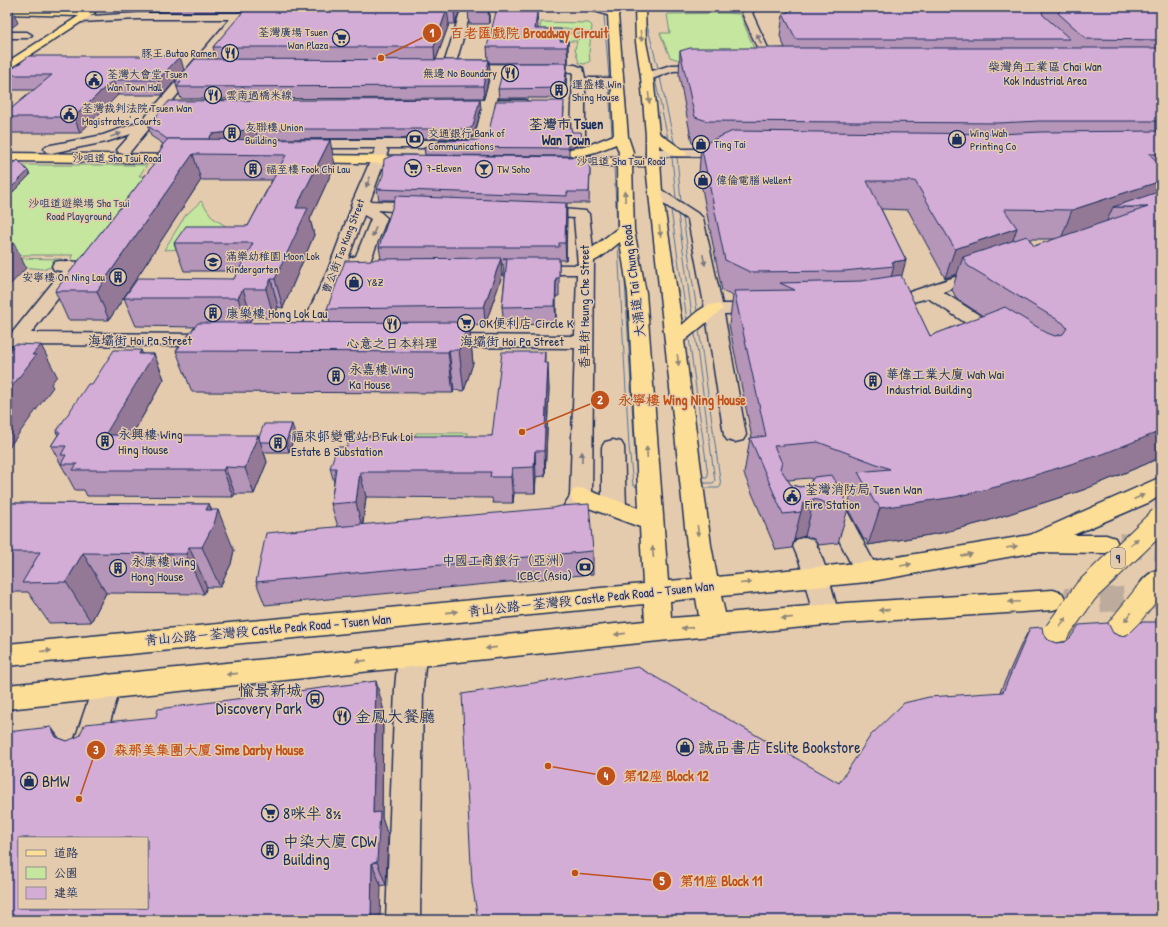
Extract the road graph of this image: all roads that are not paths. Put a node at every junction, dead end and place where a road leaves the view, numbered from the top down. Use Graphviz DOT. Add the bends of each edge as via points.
graph roads {
  1 [pos="283,7"];
  2 [pos="467,7"];
  3 [pos="593,7"];
  4 [pos="753,7"];
  5 [pos="640,8"];
  6 [pos="613,10"];
  7 [pos="7,11"];
  8 [pos="70,13"];
  9 [pos="90,13"];
  10 [pos="238,16"];
  11 [pos="7,18"];
  12 [pos="30,33"];
  13 [pos="7,35"];
  14 [pos="181,62"];
  15 [pos="202,65"];
  16 [pos="7,67"];
  17 [pos="434,67"];
  18 [pos="449,67"];
  19 [pos="498,67"];
  20 [pos="719,67"];
  21 [pos="758,67"];
  22 [pos="781,67"];
  23 [pos="797,67"];
  24 [pos="647,77"];
  25 [pos="580,82"];
  26 [pos="618,82"];
  27 [pos="537,103"];
  28 [pos="436,104"];
  29 [pos="490,104"];
  30 [pos="148,123"];
  31 [pos="653,135"];
  32 [pos="578,136"];
  33 [pos="621,137"];
  34 [pos="7,148"];
  35 [pos="51,149"];
  36 [pos="124,150"];
  37 [pos="290,151"];
  38 [pos="490,152"];
  39 [pos="594,154"];
  40 [pos="379,155"];
  41 [pos="625,157"];
  42 [pos="681,157"];
  43 [pos="740,157"];
  44 [pos="7,158"];
  45 [pos="430,160"];
  46 [pos="653,161"];
  47 [pos="655,192"];
  48 [pos="359,205"];
  49 [pos="435,208"];
  50 [pos="520,211"];
  51 [pos="626,230"];
  52 [pos="587,259"];
  53 [pos="60,266"];
  54 [pos="996,268"];
  55 [pos="336,270"];
  56 [pos="390,270"];
  57 [pos="453,270"];
  58 [pos="929,292"];
  59 [pos="870,306"];
  60 [pos="776,308"];
  61 [pos="708,314"];
  62 [pos="12,339"];
  63 [pos="675,339"];
  64 [pos="234,340"];
  65 [pos="326,341"];
  66 [pos="426,341"];
  67 [pos="585,342"];
  68 [pos="1014,347"];
  69 [pos="735,435"];
  70 [pos="613,446"];
  71 [pos="1161,485"];
  72 [pos="581,496"];
  73 [pos="808,501"];
  74 [pos="614,508"];
  75 [pos="1161,519"];
  76 [pos="650,521"];
  77 [pos="546,522"];
  78 [pos="1035,543"];
  79 [pos="1106,544"];
  80 [pos="805,546"];
  81 [pos="868,572"];
  82 [pos="816,577"];
  83 [pos="1161,578"];
  84 [pos="707,586"];
  85 [pos="655,591"];
  86 [pos="1053,600"];
  87 [pos="826,615"];
  88 [pos="714,626"];
  89 [pos="659,630"];
  90 [pos="1110,640"];
  91 [pos="1048,644"];
  92 [pos="7,654"];
  93 [pos="412,656"];
  94 [pos="107,686"];
  95 [pos="7,697"];
  96 [pos="86,751"];
  97 [pos="403,920"];
  1 -- 10 [label="street"];
  2 -- 18 [label="street"];
  3 -- 6 [label="street"];
  22 -- 4 [label="street, one-way" via="768,60 747,13"];
  5 -- 24 [label="main road, one-way"];
  6 -- 26 [label="main road, 大涌道 Tai Chung Road"];
  7 -- 8 [label="main road"];
  8 -- 9 [label="main road"];
  8 -- 11 [label="main road" via="46,21"];
  8 -- 12 [label="main road" via="26,44 15,46"];
  9 -- 10 [label="street" via="138,16"];
  9 -- 16 [label="main road"];
  10 -- 15 [label="street"];
  12 -- 13 [label="street"];
  14 -- 15 [label="street"];
  15 -- 30 [label="street" via="171,105"];
  17 -- 18 [label="street"];
  18 -- 19 [label="street"];
  19 -- 25 [label="street" via="570,67 579,70"];
  19 -- 29 [label="street"];
  20 -- 24 [label="street" via="681,67 662,70"];
  21 -- 22 [label="street"];
  22 -- 23 [label="street"];
  24 -- 31 [label="main road, one-way"];
  25 -- 26 [label="street"];
  25 -- 32 [label="street" via="572,103"];
  26 -- 33 [label="main road, 大涌道 Tai Chung Road"];
  27 -- 29 [label="street"];
  28 -- 29 [label="street"];
  29 -- 37 [label="street" via="481,139 469,144"];
  35 -- 30 [label="street, one-way" via="106,138"];
  30 -- 36 [label="street"];
  31 -- 42 [label="main road"];
  31 -- 46 [label="main road"];
  33 -- 39 [label="main road"];
  33 -- 41 [label="main road, 大涌道 Tai Chung Road"];
  34 -- 35 [label="main road, 沙咀道 Sha Tsui Road"];
  35 -- 36 [label="main road, 沙咀道 Sha Tsui Road"];
  36 -- 44 [label="main road, 沙咀道 Sha Tsui Road" via="200,154"];
  37 -- 40 [label="main road"];
  38 -- 40 [label="main road"];
  39 -- 39 [label="main road, 沙咀道 Sha Tsui Road" via="574,152 543,156"];
  39 -- 41 [label="main road, 沙咀道 Sha Tsui Road"];
  40 -- 45 [label="main road"];
  40 -- 48 [label="street, 曹公街 Tso Kung Street, one-way"];
  41 -- 46 [label="main road, 沙咀道 Sha Tsui Road"];
  51 -- 41 [label="main road, 大涌道 Tai Chung Road, one-way"];
  42 -- 43 [label="street, 沙咀道 Sha Tsui Road"];
  42 -- 46 [label="main road, 沙咀道 Sha Tsui Road"];
  46 -- 47 [label="main road"];
  47 -- 61 [label="street, one-way" via="695,218"];
  47 -- 63 [label="main road, one-way"];
  48 -- 49 [label="street"];
  48 -- 55 [label="street, 曹公街 Tso Kung Street"];
  48 -- 55 [label="street, one-way" via="379,218 363,259"];
  50 -- 52 [label="street, 香車街 Heung Che Street" via="581,214"];
  51 -- 52 [label="main road"];
  76 -- 51 [label="main road, 大涌道 Tai Chung Road, one-way" via="637,293"];
  52 -- 57 [label="street"];
  52 -- 67 [label="street, 香車街 Heung Che Street"];
  53 -- 62 [label="street" via="75,266"];
  54 -- 58 [label="street"];
  55 -- 56 [label="street"];
  55 -- 65 [label="street, 曹公街 Tso Kung Street" via="296,340"];
  58 -- 59 [label="street" via="885,305"];
  58 -- 68 [label="street"];
  60 -- 61 [label="street"];
  61 -- 63 [label="main road"];
  61 -- 69 [label="street"];
  62 -- 64 [label="street, 海壩街 Hoi Pa Street"];
  63 -- 84 [label="main road, one-way" via="699,545"];
  66 -- 67 [label="street, 海壩街 Hoi Pa Street"];
  72 -- 67 [label="street, 香車街 Heung Che Street, one-way"];
  70 -- 74 [label="street"];
  78 -- 71 [label="main road, 青山公路－荃灣段 Castle Peak Road – Tsuen Wan, one-way" via="1142,496"];
  72 -- 74 [label="main road"];
  72 -- 77 [label="street" via="576,509 567,517"];
  73 -- 81 [label="street" via="829,498"];
  74 -- 76 [label="main road"];
  91 -- 75 [label="main road, 9, one-way, bridge" via="1086,591"];
  85 -- 76 [label="main road, 大涌道 Tai Chung Road, one-way"];
  78 -- 79 [label="main road"];
  81 -- 78 [label="main road, 青山公路－荃灣段 Castle Peak Road – Tsuen Wan, one-way"];
  80 -- 82 [label="street"];
  81 -- 82 [label="main road, 青山公路－荃灣段 Castle Peak Road – Tsuen Wan"];
  84 -- 82 [label="main road, 青山公路－荃灣段 Castle Peak Road – Tsuen Wan, one-way"];
  82 -- 87 [label="street"];
  83 -- 90 [label="main road, one-way, bridge"];
  84 -- 85 [label="main road, 青山公路－荃灣段 Castle Peak Road – Tsuen Wan"];
  84 -- 88 [label="main road"];
  85 -- 89 [label="main road, 大涌道 Tai Chung Road"];
  92 -- 85 [label="main road, 青山公路－荃灣段 Castle Peak Road – Tsuen Wan, one-way"];
  86 -- 87 [label="main road, one-way"];
  87 -- 88 [label="main road, one-way"];
  88 -- 89 [label="main road, one-way"];
  89 -- 93 [label="main road, one-way"];
  93 -- 94 [label="main road, one-way"];
  93 -- 97 [label="street"];
  94 -- 95 [label="main road"];
  94 -- 96 [label="street"];
}
